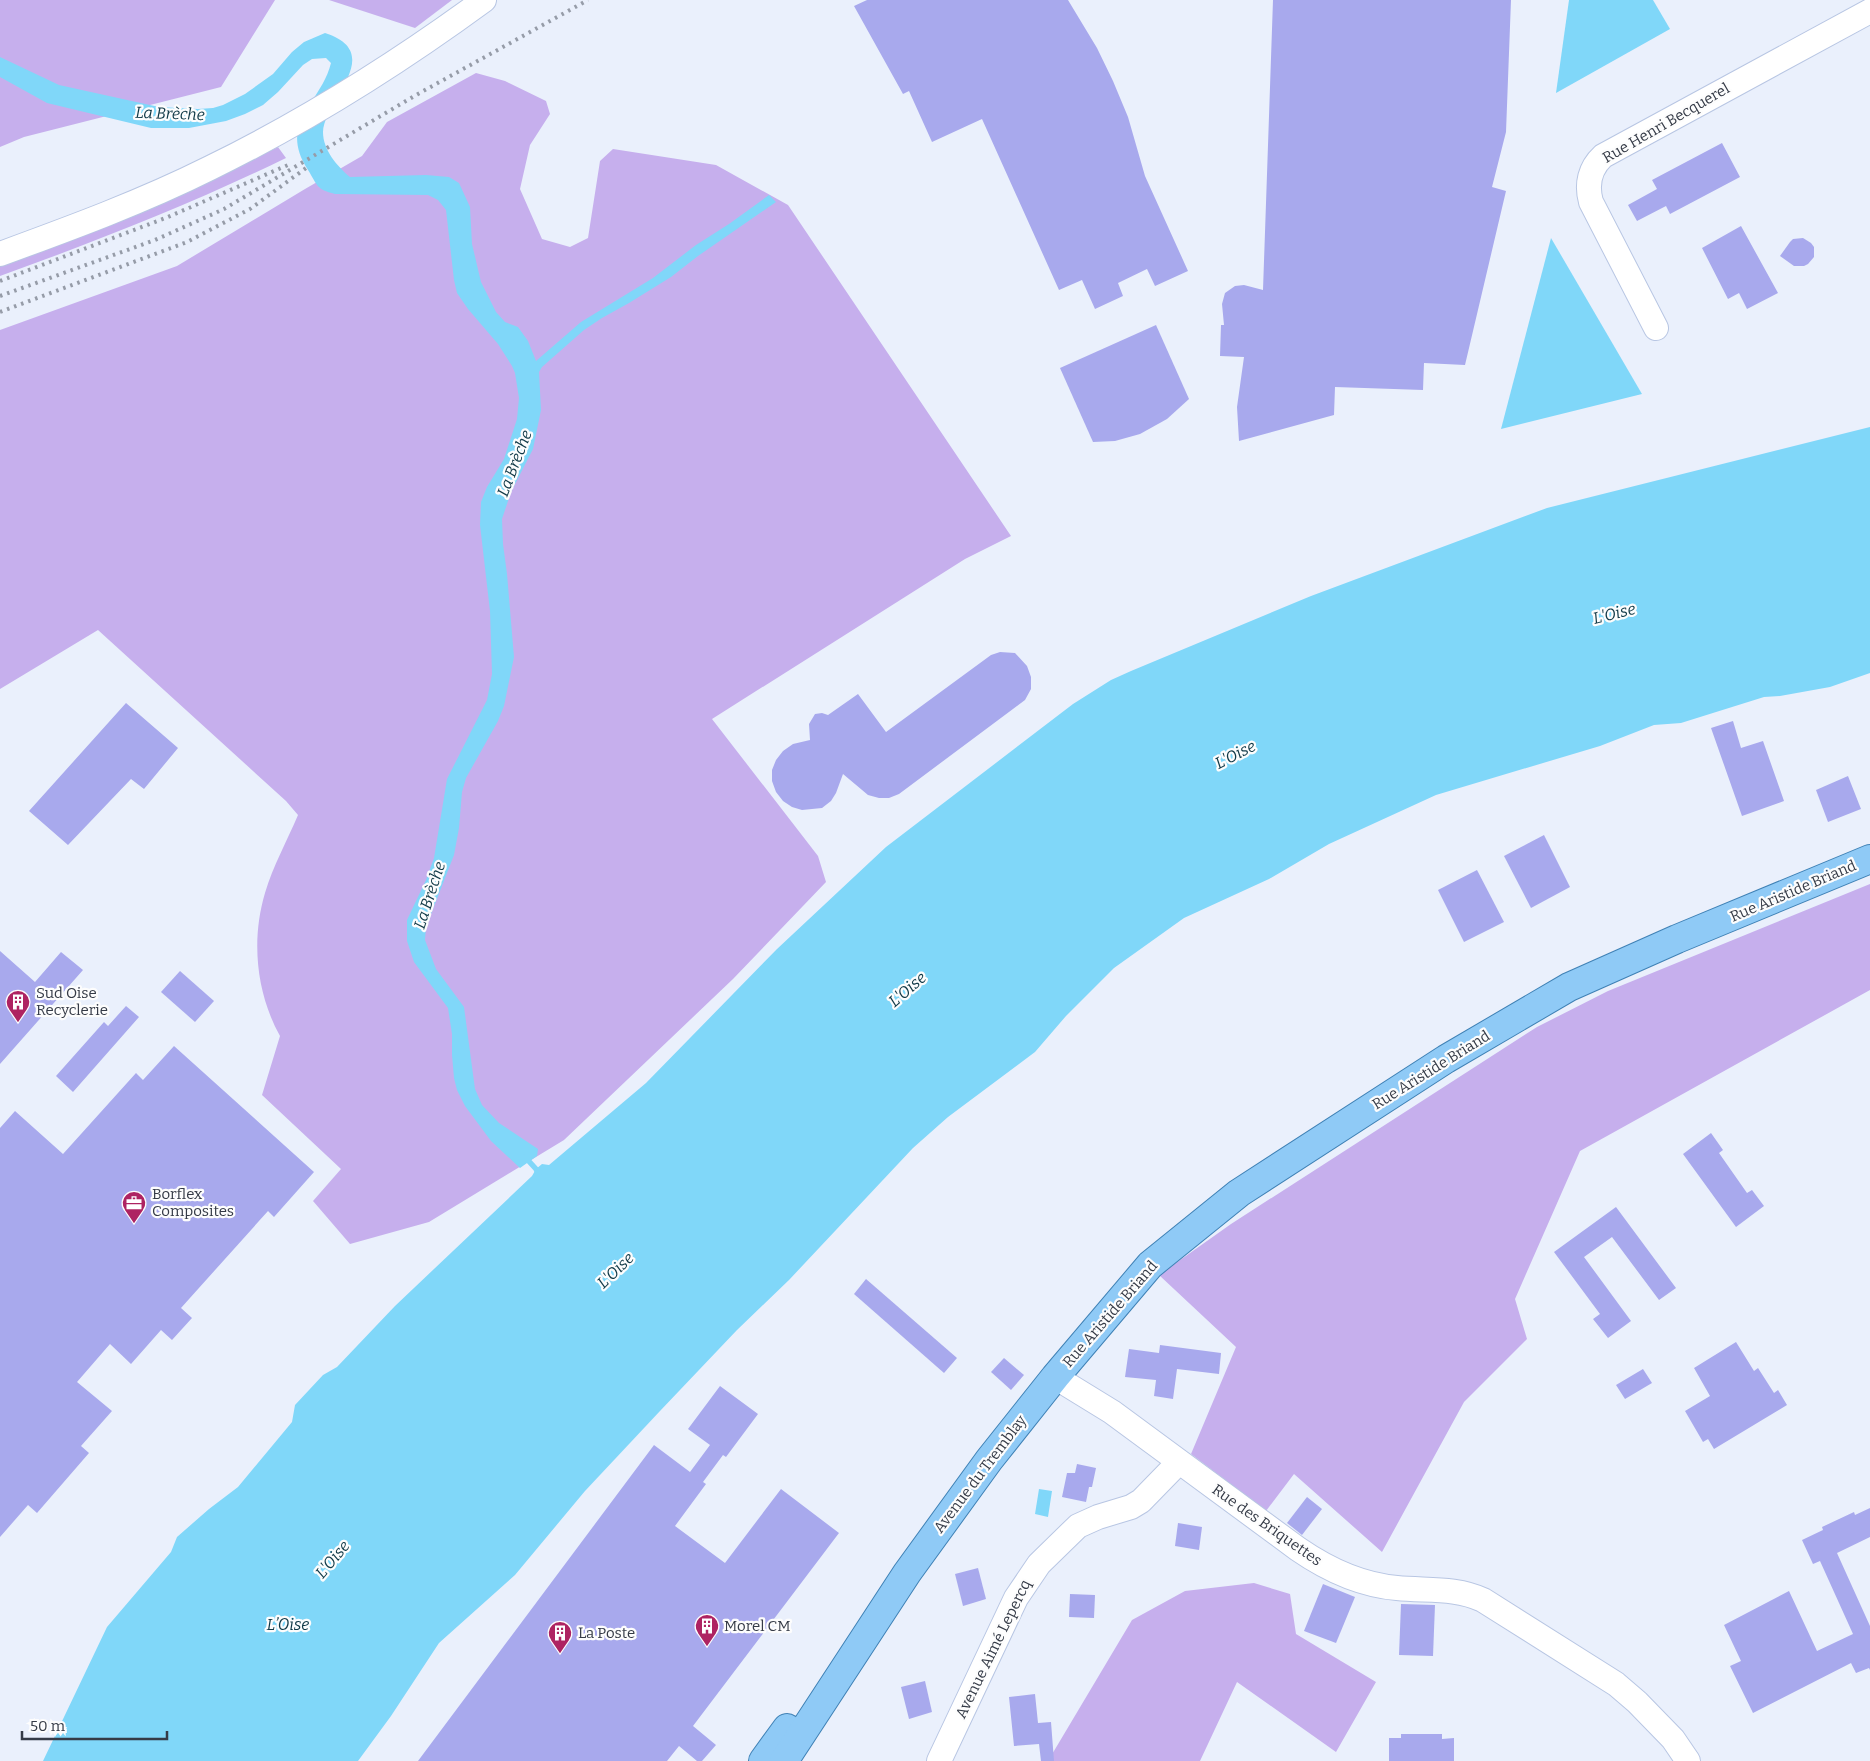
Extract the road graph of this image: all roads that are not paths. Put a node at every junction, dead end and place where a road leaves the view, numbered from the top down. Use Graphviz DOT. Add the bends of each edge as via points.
graph roads {
  1 [pos="484,0"];
  2 [pos="1870,11"];
  3 [pos="0,254"];
  4 [pos="1656,328"];
  5 [pos="1870,859"];
  6 [pos="1055,1377"];
  7 [pos="1179,1462"];
  8 [pos="907,1572"];
  9 [pos="763,1761"];
  10 [pos="784,1761"];
  11 [pos="939,1761"];
  12 [pos="1688,1761"];
  1 -- 3 [label="street" via="379,72 210,168 97,218"];
  2 -- 4 [label="street, Rue Henri Becquerel" via="1603,156 1594,167 1589,180 1591,202"];
  5 -- 6 [label="main road, Rue Aristide Briand" via="1568,987 1446,1059 1239,1193 1150,1265"];
  6 -- 7 [label="street, Rue des Briquettes" via="1112,1412"];
  6 -- 8 [label="main road, Avenue du Tremblay"];
  7 -- 11 [label="street, Avenue Aimé Lepercq" via="1141,1501 1078,1526 1038,1564 1016,1598"];
  7 -- 12 [label="street, Rue des Briquettes" via="1298,1549 1335,1571 1382,1586 1457,1592 1483,1600 1616,1684 1673,1739"];
  8 -- 9 [label="main road, Avenue du Tremblay" via="852,1639"];
  8 -- 10 [label="main road, Avenue du Tremblay"];
}
